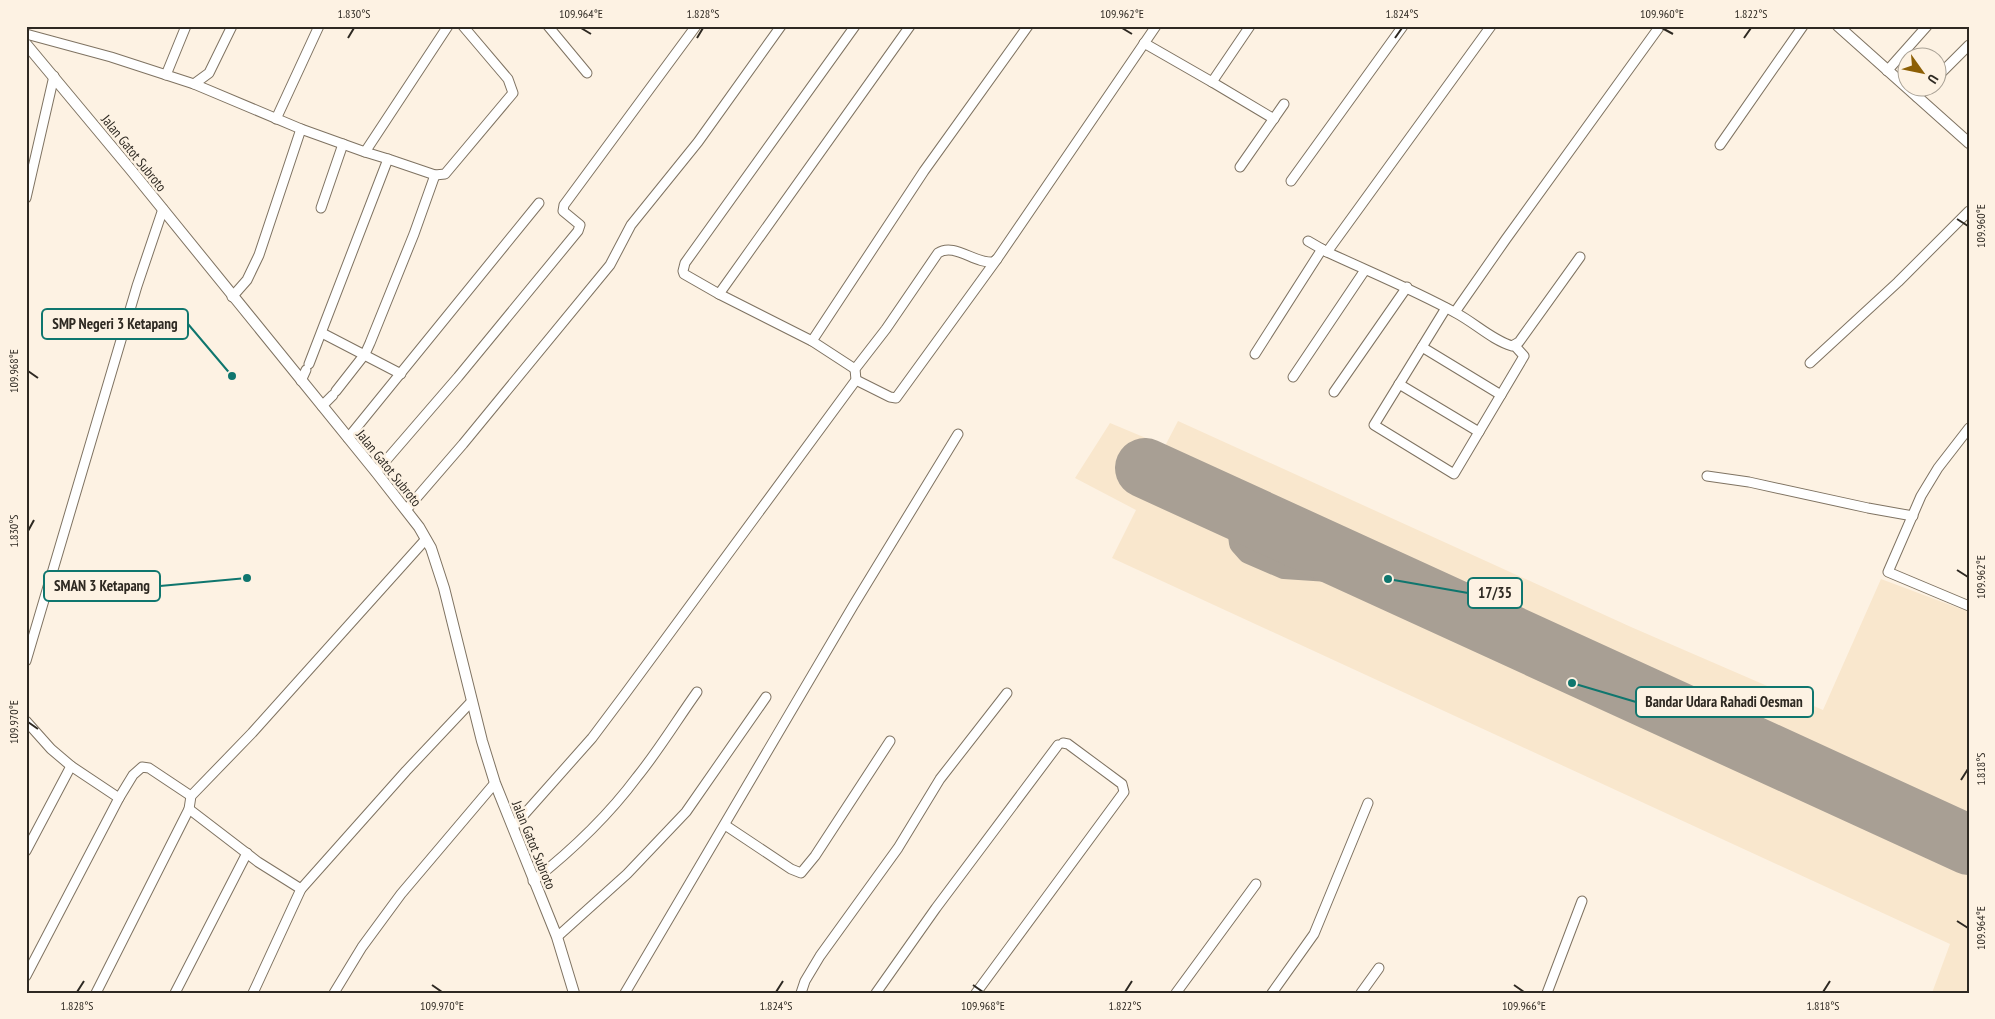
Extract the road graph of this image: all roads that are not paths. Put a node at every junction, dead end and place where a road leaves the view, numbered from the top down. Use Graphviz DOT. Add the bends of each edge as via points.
graph roads {
  1 [pos="186,26"];
  2 [pos="232,26"];
  3 [pos="319,26"];
  4 [pos="448,26"];
  5 [pos="464,26"];
  6 [pos="548,26"];
  7 [pos="696,26"];
  8 [pos="781,26"];
  9 [pos="855,26"];
  10 [pos="910,26"];
  11 [pos="1028,26"];
  12 [pos="1156,26"];
  13 [pos="1250,26"];
  14 [pos="1403,26"];
  15 [pos="1491,26"];
  16 [pos="1660,26"];
  17 [pos="1803,26"];
  18 [pos="1927,26"];
  19 [pos="1845,29"];
  20 [pos="26,34"];
  21 [pos="1144,43"];
  22 [pos="26,44"];
  23 [pos="1969,45"];
  24 [pos="1948,66"];
  25 [pos="1887,71"];
  26 [pos="588,73"];
  27 [pos="166,75"];
  28 [pos="54,76"];
  29 [pos="1898,81"];
  30 [pos="1212,82"];
  31 [pos="194,84"];
  32 [pos="1918,98"];
  33 [pos="1284,104"];
  34 [pos="276,118"];
  35 [pos="1274,119"];
  36 [pos="301,129"];
  37 [pos="1969,143"];
  38 [pos="343,144"];
  39 [pos="1720,145"];
  40 [pos="365,152"];
  41 [pos="388,159"];
  42 [pos="1240,167"];
  43 [pos="435,175"];
  44 [pos="1291,181"];
  45 [pos="26,198"];
  46 [pos="540,203"];
  47 [pos="321,208"];
  48 [pos="163,209"];
  49 [pos="1969,211"];
  50 [pos="1308,241"];
  51 [pos="1325,250"];
  52 [pos="1580,257"];
  53 [pos="997,259"];
  54 [pos="1365,270"];
  55 [pos="1407,287"];
  56 [pos="719,294"];
  57 [pos="232,297"];
  58 [pos="1446,308"];
  59 [pos="1455,312"];
  60 [pos="322,333"];
  61 [pos="812,341"];
  62 [pos="1515,346"];
  63 [pos="1422,347"];
  64 [pos="365,354"];
  65 [pos="1255,354"];
  66 [pos="1810,362"];
  67 [pos="855,369"];
  68 [pos="401,374"];
  69 [pos="1293,377"];
  70 [pos="856,380"];
  71 [pos="301,381"];
  72 [pos="1399,384"];
  73 [pos="1334,392"];
  74 [pos="1501,395"];
  75 [pos="322,406"];
  76 [pos="1969,428"];
  77 [pos="1479,432"];
  78 [pos="958,434"];
  79 [pos="348,438"];
  80 [pos="376,472"];
  81 [pos="1707,476"];
  82 [pos="406,510"];
  83 [pos="1912,516"];
  84 [pos="426,538"];
  85 [pos="1969,606"];
  86 [pos="26,661"];
  87 [pos="697,692"];
  88 [pos="1007,692"];
  89 [pos="766,697"];
  90 [pos="472,701"];
  91 [pos="26,722"];
  92 [pos="890,741"];
  93 [pos="71,766"];
  94 [pos="495,783"];
  95 [pos="191,796"];
  96 [pos="119,798"];
  97 [pos="1368,803"];
  98 [pos="189,809"];
  99 [pos="725,825"];
  100 [pos="513,827"];
  101 [pos="26,851"];
  102 [pos="247,853"];
  103 [pos="533,881"];
  104 [pos="1256,884"];
  105 [pos="301,889"];
  106 [pos="1582,901"];
  107 [pos="557,937"];
  108 [pos="1379,968"];
  109 [pos="26,976"];
  110 [pos="96,993"];
  111 [pos="175,993"];
  112 [pos="253,993"];
  113 [pos="334,993"];
  114 [pos="574,993"];
  115 [pos="625,993"];
  116 [pos="801,993"];
  117 [pos="876,993"];
  118 [pos="976,993"];
  119 [pos="1176,993"];
  120 [pos="1272,993"];
  121 [pos="1360,993"];
  122 [pos="1547,993"];
  1 -- 27 [label="street"];
  2 -- 31 [label="street" via="210,74"];
  3 -- 34 [label="street"];
  4 -- 40 [label="street"];
  5 -- 43 [label="street" via="508,78 513,92 449,172"];
  6 -- 26 [label="street"];
  7 -- 80 [label="street" via="564,205 563,211 580,225 578,231"];
  8 -- 82 [label="street" via="698,142 631,224 610,265"];
  9 -- 56 [label="street" via="685,263 684,274"];
  10 -- 56 [label="street"];
  11 -- 61 [label="street" via="924,171"];
  12 -- 21 [label="street"];
  13 -- 30 [label="street"];
  14 -- 44 [label="street"];
  15 -- 51 [label="street"];
  16 -- 59 [label="street"];
  17 -- 39 [label="street"];
  18 -- 25 [label="street"];
  19 -- 25 [label="street"];
  20 -- 27 [label="street"];
  21 -- 30 [label="street"];
  21 -- 53 [label="street"];
  22 -- 28 [label="street, Jalan Gatot Subroto"];
  23 -- 24 [label="street"];
  25 -- 29 [label="street"];
  27 -- 31 [label="street"];
  28 -- 45 [label="street"];
  28 -- 48 [label="street, Jalan Gatot Subroto"];
  30 -- 35 [label="street"];
  31 -- 34 [label="street"];
  32 -- 37 [label="street"];
  33 -- 35 [label="street"];
  34 -- 36 [label="street"];
  35 -- 42 [label="street"];
  36 -- 38 [label="street"];
  36 -- 57 [label="street" via="259,254 247,280"];
  38 -- 40 [label="street"];
  38 -- 47 [label="street"];
  40 -- 41 [label="street"];
  41 -- 43 [label="street"];
  41 -- 60 [label="street"];
  43 -- 64 [label="street"];
  46 -- 68 [label="street"];
  48 -- 57 [label="street, Jalan Gatot Subroto"];
  48 -- 86 [label="street" via="137,286"];
  49 -- 66 [label="street" via="1898,282"];
  50 -- 51 [label="street"];
  51 -- 54 [label="street"];
  51 -- 65 [label="street"];
  52 -- 62 [label="street"];
  53 -- 67 [label="street" via="984,262 948,250 938,253"];
  53 -- 70 [label="street" via="896,398"];
  54 -- 55 [label="street"];
  54 -- 69 [label="street"];
  55 -- 58 [label="street"];
  55 -- 73 [label="street"];
  56 -- 61 [label="street"];
  57 -- 71 [label="street, Jalan Gatot Subroto"];
  58 -- 59 [label="street"];
  58 -- 63 [label="street"];
  59 -- 62 [label="street"];
  60 -- 64 [label="street"];
  60 -- 71 [label="street"];
  61 -- 67 [label="street"];
  62 -- 74 [label="street" via="1524,356"];
  63 -- 72 [label="street"];
  63 -- 74 [label="street"];
  64 -- 68 [label="street"];
  64 -- 75 [label="street"];
  67 -- 70 [label="street"];
  68 -- 79 [label="street"];
  70 -- 100 [label="street" via="609,716"];
  71 -- 75 [label="street, Jalan Gatot Subroto"];
  72 -- 77 [label="street"];
  72 -- 77 [label="street" via="1374,425 1454,474"];
  74 -- 77 [label="street"];
  75 -- 79 [label="street, Jalan Gatot Subroto"];
  76 -- 83 [label="street" via="1938,468"];
  78 -- 99 [label="street"];
  79 -- 80 [label="street, Jalan Gatot Subroto"];
  80 -- 82 [label="street, Jalan Gatot Subroto"];
  81 -- 83 [label="street"];
  82 -- 84 [label="street, Jalan Gatot Subroto"];
  83 -- 85 [label="street" via="1888,572"];
  84 -- 90 [label="street, Jalan Gatot Subroto" via="444,588"];
  84 -- 95 [label="street" via="252,733"];
  87 -- 103 [label="street" via="618,800"];
  88 -- 116 [label="street" via="940,779 898,848 820,956"];
  89 -- 107 [label="street" via="686,812 626,874"];
  90 -- 94 [label="street, Jalan Gatot Subroto"];
  90 -- 105 [label="street"];
  91 -- 93 [label="street"];
  92 -- 99 [label="street" via="801,873"];
  93 -- 96 [label="street"];
  93 -- 101 [label="street"];
  94 -- 100 [label="street, Jalan Gatot Subroto"];
  94 -- 113 [label="street" via="402,894 362,947"];
  95 -- 96 [label="street" via="145,766 137,770"];
  95 -- 98 [label="street"];
  96 -- 109 [label="street"];
  97 -- 120 [label="street" via="1314,934"];
  98 -- 102 [label="street"];
  98 -- 110 [label="street"];
  99 -- 115 [label="street"];
  100 -- 103 [label="street, Jalan Gatot Subroto"];
  102 -- 105 [label="street"];
  102 -- 111 [label="street"];
  103 -- 107 [label="street, Jalan Gatot Subroto"];
  104 -- 119 [label="street"];
  105 -- 112 [label="street"];
  106 -- 122 [label="street"];
  107 -- 114 [label="street, Jalan Gatot Subroto"];
  108 -- 121 [label="street"];
  117 -- 118 [label="street" via="1060,744 1068,744 1122,784 1124,792"];
}
